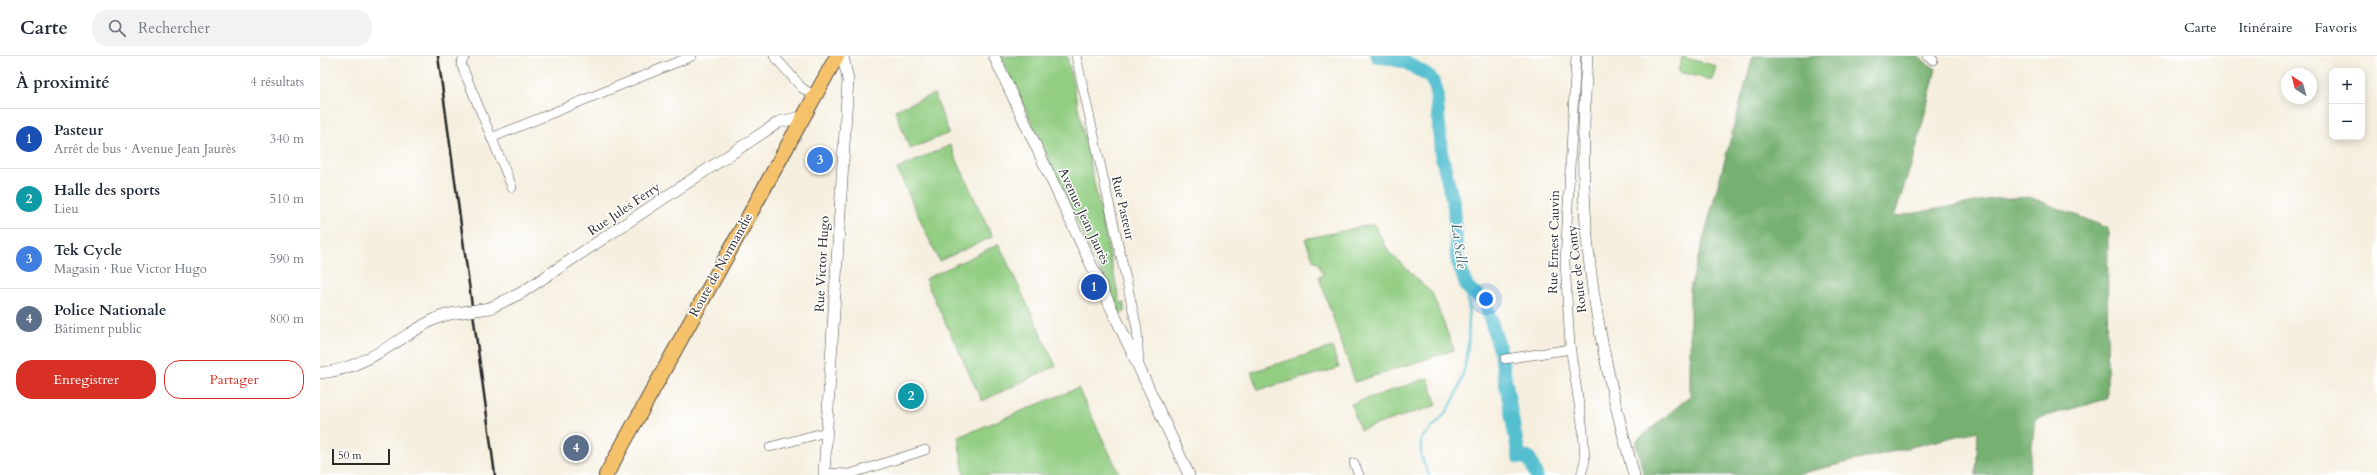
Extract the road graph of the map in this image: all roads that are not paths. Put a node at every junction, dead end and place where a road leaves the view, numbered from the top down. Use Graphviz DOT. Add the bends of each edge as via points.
graph roads {
  1 [pos="692,56"];
  2 [pos="774,56"];
  3 [pos="837,56"];
  4 [pos="843,56"];
  5 [pos="994,56"];
  6 [pos="1076,56"];
  7 [pos="1576,56"];
  8 [pos="1587,56"];
  9 [pos="463,60"];
  10 [pos="815,96"];
  11 [pos="803,117"];
  12 [pos="491,138"];
  13 [pos="512,187"];
  14 [pos="1132,315"];
  15 [pos="1118,321"];
  16 [pos="1571,350"];
  17 [pos="1504,359"];
  18 [pos="1139,367"];
  19 [pos="320,373"];
  20 [pos="826,432"];
  21 [pos="770,447"];
  22 [pos="925,450"];
  23 [pos="1354,463"];
  24 [pos="824,474"];
  25 [pos="606,475"];
  26 [pos="1188,475"];
  27 [pos="1359,475"];
  28 [pos="1581,475"];
  29 [pos="1634,475"];
  1 -- 12 [label="street"];
  2 -- 10 [label="street" via="802,88"];
  3 -- 10 [label="main road, Route de Normandie"];
  4 -- 20 [label="street, Rue Victor Hugo" via="848,80"];
  5 -- 15 [label="street, Avenue Jean Jaurès"];
  6 -- 14 [label="street, Rue Pasteur"];
  7 -- 16 [label="street, Rue Ernest Cauvin" via="1564,262"];
  8 -- 29 [label="street, Route de Conty" via="1584,211 1592,283 1610,384"];
  9 -- 12 [label="street" via="489,125"];
  10 -- 11 [label="main road, Route de Normandie"];
  11 -- 19 [label="street, Rue Jules Ferry, bridge" via="779,122 521,293 490,308 434,318 369,359 336,371"];
  11 -- 25 [label="main road, Route de Normandie"];
  12 -- 13 [label="street"];
  14 -- 15 [label="street"];
  14 -- 18 [label="street, Rue Pasteur" via="1137,328"];
  15 -- 18 [label="street, Avenue Jean Jaurès"];
  16 -- 17 [label="street"];
  16 -- 28 [label="street, Rue Ernest Cauvin" via="1582,430 1584,461"];
  18 -- 26 [label="street, Avenue Jean Jaurès"];
  20 -- 21 [label="street"];
  20 -- 24 [label="street, Rue Victor Hugo"];
  22 -- 24 [label="street" via="850,474"];
  23 -- 27 [label="street"];
}
